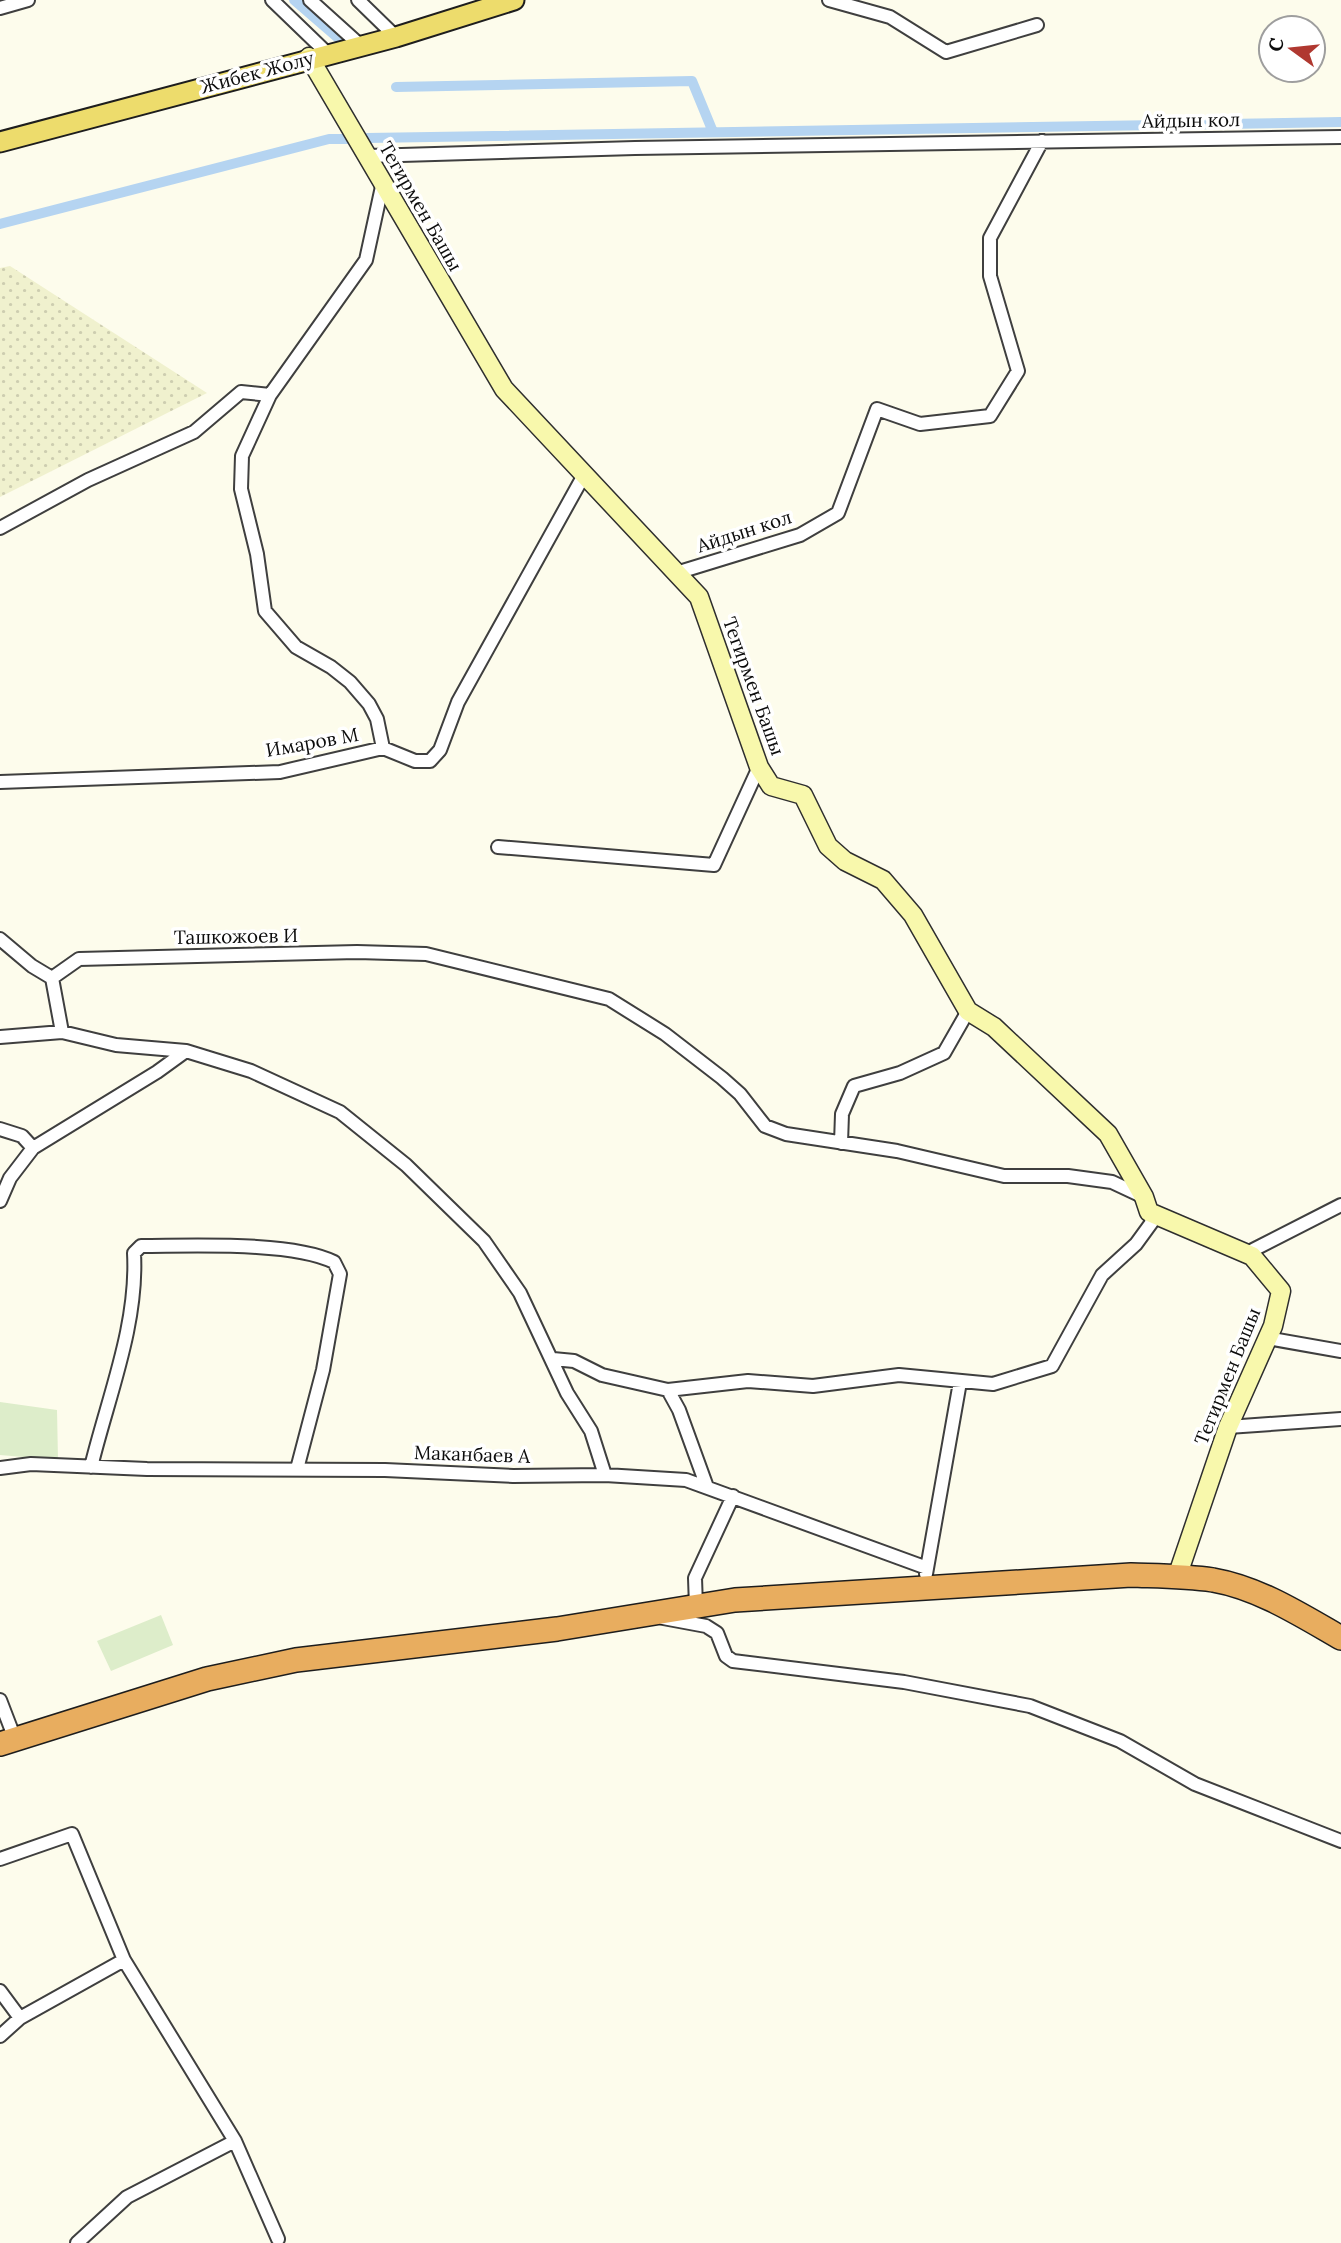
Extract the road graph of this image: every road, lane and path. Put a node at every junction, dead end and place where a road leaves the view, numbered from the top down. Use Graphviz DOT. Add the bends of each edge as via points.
graph roads {
  1 [pos="28,0"];
  2 [pos="272,0"];
  3 [pos="310,0"];
  4 [pos="358,0"];
  5 [pos="514,0"];
  6 [pos="829,0"];
  7 [pos="0,8"];
  8 [pos="1037,24"];
  9 [pos="396,37"];
  10 [pos="360,46"];
  11 [pos="319,56"];
  12 [pos="1341,137"];
  13 [pos="1042,141"];
  14 [pos="0,142"];
  15 [pos="368,156"];
  16 [pos="383,182"];
  17 [pos="270,395"];
  18 [pos="584,475"];
  19 [pos="0,528"];
  20 [pos="676,573"];
  21 [pos="383,748"];
  22 [pos="760,767"];
  23 [pos="0,782"];
  24 [pos="498,847"];
  25 [pos="0,939"];
  26 [pos="52,978"];
  27 [pos="968,1011"];
  28 [pos="62,1032"];
  29 [pos="0,1037"];
  30 [pos="186,1051"];
  31 [pos="0,1129"];
  32 [pos="841,1143"];
  33 [pos="33,1148"];
  34 [pos="0,1201"];
  35 [pos="1147,1205"];
  36 [pos="1341,1205"];
  37 [pos="1245,1254"];
  38 [pos="1267,1338"];
  39 [pos="1341,1351"];
  40 [pos="553,1359"];
  41 [pos="960,1382"];
  42 [pos="668,1390"];
  43 [pos="1341,1419"];
  44 [pos="1228,1427"];
  45 [pos="91,1466"];
  46 [pos="0,1468"];
  47 [pos="297,1469"];
  48 [pos="605,1475"];
  49 [pos="707,1487"];
  50 [pos="733,1496"];
  51 [pos="1177,1577"];
  52 [pos="926,1578"];
  53 [pos="696,1606"];
  54 [pos="643,1615"];
  55 [pos="1341,1638"];
  56 [pos="0,1700"];
  57 [pos="8,1742"];
  58 [pos="1341,1841"];
  59 [pos="0,1859"];
  60 [pos="124,1961"];
  61 [pos="0,1991"];
  62 [pos="20,2018"];
  63 [pos="0,2036"];
  64 [pos="235,2141"];
  65 [pos="278,2239"];
  66 [pos="77,2243"];
  1 -- 7 [label="street"];
  2 -- 11 [label="street"];
  3 -- 10 [label="street"];
  4 -- 9 [label="street"];
  5 -- 9 [label="main road, Жибек Жолу"];
  6 -- 8 [label="street" via="890,17 946,52"];
  9 -- 10 [label="main road, Жибек Жолу"];
  10 -- 11 [label="main road, Жибек Жолу"];
  11 -- 14 [label="main road, Жибек Жолу"];
  11 -- 15 [label="street, Тегирмен Башы"];
  12 -- 13 [label="street, Айдын кол"];
  13 -- 15 [label="street, Айдын кол"];
  13 -- 20 [label="street, Айдын кол" via="990,238 990,276 1018,371 990,416 919,425 877,409 838,513 800,535"];
  15 -- 16 [label="street, Тегирмен Башы"];
  16 -- 17 [label="street" via="366,260"];
  16 -- 18 [label="street, Тегирмен Башы" via="504,389"];
  17 -- 19 [label="street" via="241,392 194,432 88,480"];
  17 -- 21 [label="street" via="242,457 241,489 265,611 296,646 331,667 369,704"];
  18 -- 20 [label="street, Тегирмен Башы"];
  18 -- 21 [label="street, Имаров М" via="458,702 440,750 430,761 415,761"];
  20 -- 22 [label="street, Тегирмен Башы" via="699,597"];
  21 -- 23 [label="street, Имаров М" via="280,772"];
  22 -- 24 [label="street" via="714,865"];
  22 -- 27 [label="street, Тегирмен Башы" via="771,786 803,795 828,846 892,890 913,915"];
  25 -- 26 [label="street"];
  26 -- 28 [label="street"];
  26 -- 32 [label="street, Ташкожоев И" via="79,959 426,954 609,999 722,1078 765,1126"];
  27 -- 32 [label="street" via="944,1053 900,1073 854,1086 842,1114"];
  27 -- 35 [label="street, Тегирмен Башы" via="994,1027 1108,1134"];
  28 -- 29 [label="street"];
  28 -- 30 [label="street" via="116,1045"];
  30 -- 33 [label="street"];
  30 -- 40 [label="street" via="251,1071 340,1112 406,1165 484,1241 520,1293"];
  31 -- 33 [label="street" via="22,1136"];
  32 -- 35 [label="street, Ташкожоев И" via="1004,1176 1068,1176 1112,1182"];
  33 -- 34 [label="street" via="10,1178"];
  35 -- 37 [label="street, Тегирмен Башы"];
  35 -- 41 [label="street" via="1152,1222 1102,1275 1052,1366 993,1384"];
  36 -- 37 [label="street"];
  37 -- 38 [label="street, Тегирмен Башы" via="1282,1291"];
  38 -- 39 [label="street"];
  38 -- 44 [label="street, Тегирмен Башы"];
  40 -- 42 [label="street" via="574,1360 602,1375"];
  40 -- 48 [label="street" via="591,1430"];
  41 -- 42 [label="street" via="899,1375 813,1386 748,1381"];
  41 -- 52 [label="street"];
  42 -- 49 [label="street"];
  43 -- 44 [label="street"];
  44 -- 51 [label="street, Тегирмен Башы"];
  45 -- 46 [label="street, Маканбаев А"];
  45 -- 47 [label="street, Маканбаев А"];
  45 -- 47 [label="street" via="133,1315 134,1253 141,1246 218,1246 318,1254 334,1262 340,1274 323,1370"];
  47 -- 48 [label="street, Маканбаев А"];
  48 -- 49 [label="street, Маканбаев А" via="686,1480"];
  49 -- 50 [label="street, Маканбаев А"];
  50 -- 52 [label="street, Маканбаев А"];
  50 -- 53 [label="street" via="695,1578"];
  51 -- 52 [label="highway"];
  51 -- 55 [label="highway" via="1249,1591"];
  52 -- 53 [label="highway"];
  53 -- 54 [label="highway"];
  54 -- 57 [label="highway" via="296,1660 207,1679"];
  54 -- 58 [label="street" via="706,1626 717,1633 726,1656 733,1661 904,1682 1030,1706 1120,1741 1195,1784"];
  56 -- 57 [label="street"];
  59 -- 60 [label="street" via="72,1834"];
  60 -- 62 [label="street"];
  60 -- 64 [label="street"];
  61 -- 62 [label="street"];
  62 -- 63 [label="street"];
  64 -- 65 [label="street"];
  64 -- 66 [label="street" via="127,2197"];
}
